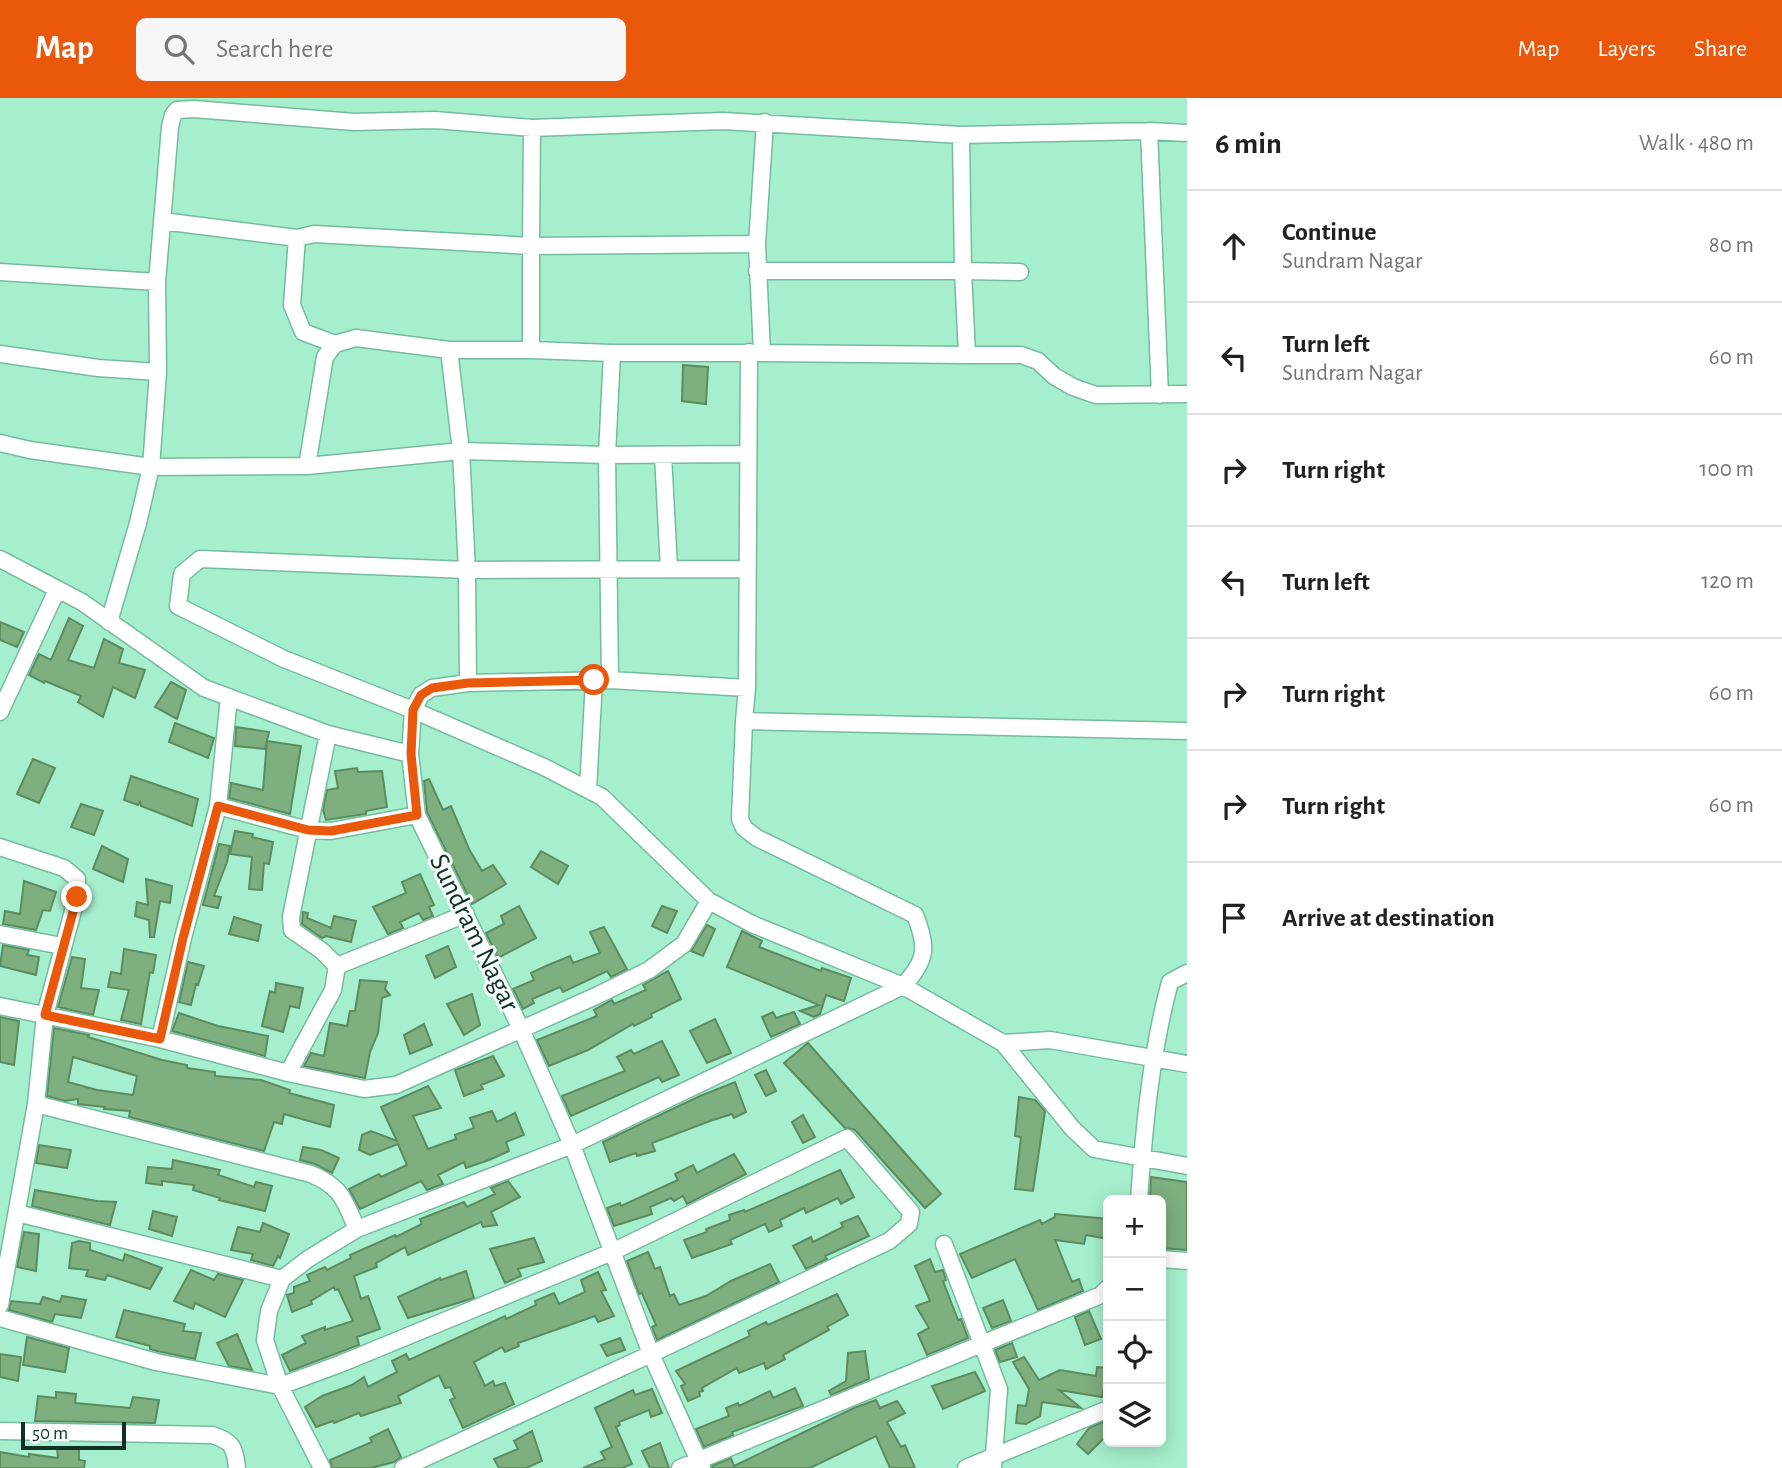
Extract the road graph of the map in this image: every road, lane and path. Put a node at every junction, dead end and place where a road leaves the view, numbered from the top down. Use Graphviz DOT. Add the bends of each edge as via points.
graph roads {
  1 [pos="765,122"];
  2 [pos="532,128"];
  3 [pos="1149,131"];
  4 [pos="1187,133"];
  5 [pos="961,135"];
  6 [pos="162,221"];
  7 [pos="297,238"];
  8 [pos="757,244"];
  9 [pos="531,246"];
  10 [pos="757,271"];
  11 [pos="963,271"];
  12 [pos="0,272"];
  13 [pos="1020,272"];
  14 [pos="157,282"];
  15 [pos="335,344"];
  16 [pos="449,350"];
  17 [pos="531,350"];
  18 [pos="612,353"];
  19 [pos="756,353"];
  20 [pos="0,354"];
  21 [pos="967,355"];
  22 [pos="158,372"];
  23 [pos="1187,394"];
  24 [pos="1160,395"];
  25 [pos="0,443"];
  26 [pos="461,451"];
  27 [pos="748,454"];
  28 [pos="607,455"];
  29 [pos="663,455"];
  30 [pos="307,466"];
  31 [pos="151,467"];
  32 [pos="0,559"];
  33 [pos="609,568"];
  34 [pos="669,569"];
  35 [pos="747,569"];
  36 [pos="467,570"];
  37 [pos="57,590"];
  38 [pos="109,622"];
  39 [pos="602,680"];
  40 [pos="468,683"];
  41 [pos="747,688"];
  42 [pos="229,697"];
  43 [pos="413,710"];
  44 [pos="0,712"];
  45 [pos="744,721"];
  46 [pos="1187,731"];
  47 [pos="328,734"];
  48 [pos="411,754"];
  49 [pos="588,790"];
  50 [pos="218,806"];
  51 [pos="417,815"];
  52 [pos="308,830"];
  53 [pos="0,847"];
  54 [pos="709,901"];
  55 [pos="466,914"];
  56 [pos="0,934"];
  57 [pos="62,946"];
  58 [pos="337,966"];
  59 [pos="1187,973"];
  60 [pos="903,986"];
  61 [pos="0,1006"];
  62 [pos="45,1015"];
  63 [pos="521,1029"];
  64 [pos="160,1039"];
  65 [pos="1003,1043"];
  66 [pos="1155,1058"];
  67 [pos="1187,1064"];
  68 [pos="288,1073"];
  69 [pos="36,1104"];
  70 [pos="572,1144"];
  71 [pos="1142,1160"];
  72 [pos="1187,1166"];
  73 [pos="1139,1195"];
  74 [pos="17,1213"];
  75 [pos="357,1229"];
  76 [pos="944,1244"];
  77 [pos="612,1252"];
  78 [pos="1166,1259"];
  79 [pos="1187,1261"];
  80 [pos="282,1279"];
  81 [pos="1103,1293"];
  82 [pos="0,1305"];
  83 [pos="0,1318"];
  84 [pos="982,1343"];
  85 [pos="651,1354"];
  86 [pos="281,1386"];
  87 [pos="1103,1411"];
  88 [pos="0,1432"];
  89 [pos="993,1461"];
  90 [pos="700,1464"];
  91 [pos="237,1468"];
  92 [pos="322,1468"];
  93 [pos="403,1468"];
  94 [pos="680,1468"];
  95 [pos="966,1468"];
  1 -- 2 [label="street"];
  1 -- 5 [label="street"];
  1 -- 8 [label="street"];
  2 -- 6 [label="street" via="177,110"];
  2 -- 9 [label="street"];
  3 -- 4 [label="street"];
  3 -- 5 [label="street"];
  3 -- 24 [label="street"];
  5 -- 11 [label="street"];
  6 -- 7 [label="street"];
  6 -- 14 [label="street"];
  7 -- 9 [label="street" via="314,234"];
  7 -- 15 [label="street" via="292,305 303,332"];
  8 -- 9 [label="street"];
  8 -- 10 [label="street"];
  9 -- 17 [label="street"];
  10 -- 11 [label="street"];
  10 -- 19 [label="street"];
  11 -- 13 [label="street"];
  11 -- 21 [label="street"];
  12 -- 14 [label="street"];
  14 -- 22 [label="street"];
  15 -- 16 [label="street" via="356,338"];
  15 -- 30 [label="street" via="326,357"];
  16 -- 17 [label="street"];
  16 -- 26 [label="street"];
  17 -- 18 [label="street"];
  18 -- 19 [label="street"];
  18 -- 28 [label="street"];
  19 -- 21 [label="street"];
  19 -- 27 [label="street"];
  20 -- 22 [label="street"];
  21 -- 24 [label="street" via="1021,355 1038,360 1054,376 1096,395"];
  22 -- 31 [label="street"];
  23 -- 24 [label="street"];
  25 -- 31 [label="street"];
  26 -- 28 [label="street"];
  26 -- 30 [label="street"];
  26 -- 36 [label="street"];
  27 -- 29 [label="street"];
  27 -- 35 [label="street"];
  28 -- 29 [label="street"];
  28 -- 33 [label="street"];
  29 -- 34 [label="street"];
  30 -- 31 [label="street"];
  31 -- 38 [label="street"];
  32 -- 37 [label="street"];
  33 -- 34 [label="street"];
  33 -- 36 [label="street"];
  33 -- 39 [label="street"];
  34 -- 35 [label="street"];
  35 -- 41 [label="street"];
  36 -- 40 [label="street"];
  36 -- 43 [label="street" via="200,559 182,575 178,606 284,659"];
  37 -- 38 [label="street"];
  37 -- 44 [label="street"];
  38 -- 42 [label="street" via="204,688"];
  39 -- 40 [label="street"];
  39 -- 41 [label="street"];
  39 -- 49 [label="street"];
  40 -- 43 [label="street" via="432,688 421,695"];
  41 -- 45 [label="street"];
  42 -- 47 [label="street"];
  42 -- 50 [label="street"];
  43 -- 48 [label="street, Sundram Nagar"];
  43 -- 49 [label="street" via="544,766"];
  45 -- 46 [label="street"];
  45 -- 60 [label="street" via="740,819 744,828 915,915 924,955"];
  47 -- 48 [label="street"];
  47 -- 52 [label="street"];
  48 -- 51 [label="street, Sundram Nagar"];
  49 -- 54 [label="street" via="626,819"];
  50 -- 52 [label="street"];
  50 -- 64 [label="street"];
  51 -- 52 [label="street" via="331,831"];
  51 -- 55 [label="street, Sundram Nagar"];
  52 -- 58 [label="street" via="292,930"];
  53 -- 57 [label="street" via="64,868 77,879 77,897"];
  54 -- 60 [label="street" via="751,924"];
  54 -- 63 [label="street" via="684,944 649,970"];
  55 -- 58 [label="street"];
  55 -- 63 [label="street, Sundram Nagar"];
  56 -- 57 [label="street"];
  57 -- 62 [label="street"];
  58 -- 68 [label="street" via="333,990"];
  59 -- 66 [label="street" via="1170,982"];
  60 -- 65 [label="street"];
  60 -- 70 [label="street"];
  61 -- 62 [label="street"];
  62 -- 64 [label="street"];
  62 -- 69 [label="street"];
  63 -- 68 [label="street" via="396,1085 364,1089"];
  63 -- 70 [label="street, Sundram Nagar"];
  64 -- 68 [label="street"];
  65 -- 66 [label="street" via="1050,1040"];
  65 -- 71 [label="street" via="1094,1149"];
  66 -- 67 [label="street"];
  66 -- 71 [label="street"];
  69 -- 74 [label="street"];
  69 -- 75 [label="street" via="311,1174 340,1192"];
  70 -- 75 [label="street"];
  70 -- 77 [label="street, Sundram Nagar"];
  71 -- 72 [label="street"];
  71 -- 73 [label="street"];
  74 -- 80 [label="street"];
  74 -- 82 [label="street"];
  75 -- 80 [label="street"];
  76 -- 84 [label="street"];
  77 -- 85 [label="street, Sundram Nagar"];
  77 -- 85 [label="street" via="847,1138 911,1212 909,1224 889,1241"];
  77 -- 86 [label="street"];
  78 -- 79 [label="street"];
  80 -- 86 [label="street" via="269,1311 265,1340"];
  81 -- 84 [label="street"];
  83 -- 86 [label="street" via="156,1362"];
  84 -- 89 [label="street" via="999,1389"];
  84 -- 90 [label="street"];
  85 -- 90 [label="street, Sundram Nagar"];
  85 -- 93 [label="street"];
  86 -- 92 [label="street"];
  87 -- 89 [label="street"];
  88 -- 91 [label="street" via="212,1436 225,1439 235,1450"];
  89 -- 95 [label="street"];
  90 -- 94 [label="street"];
}
